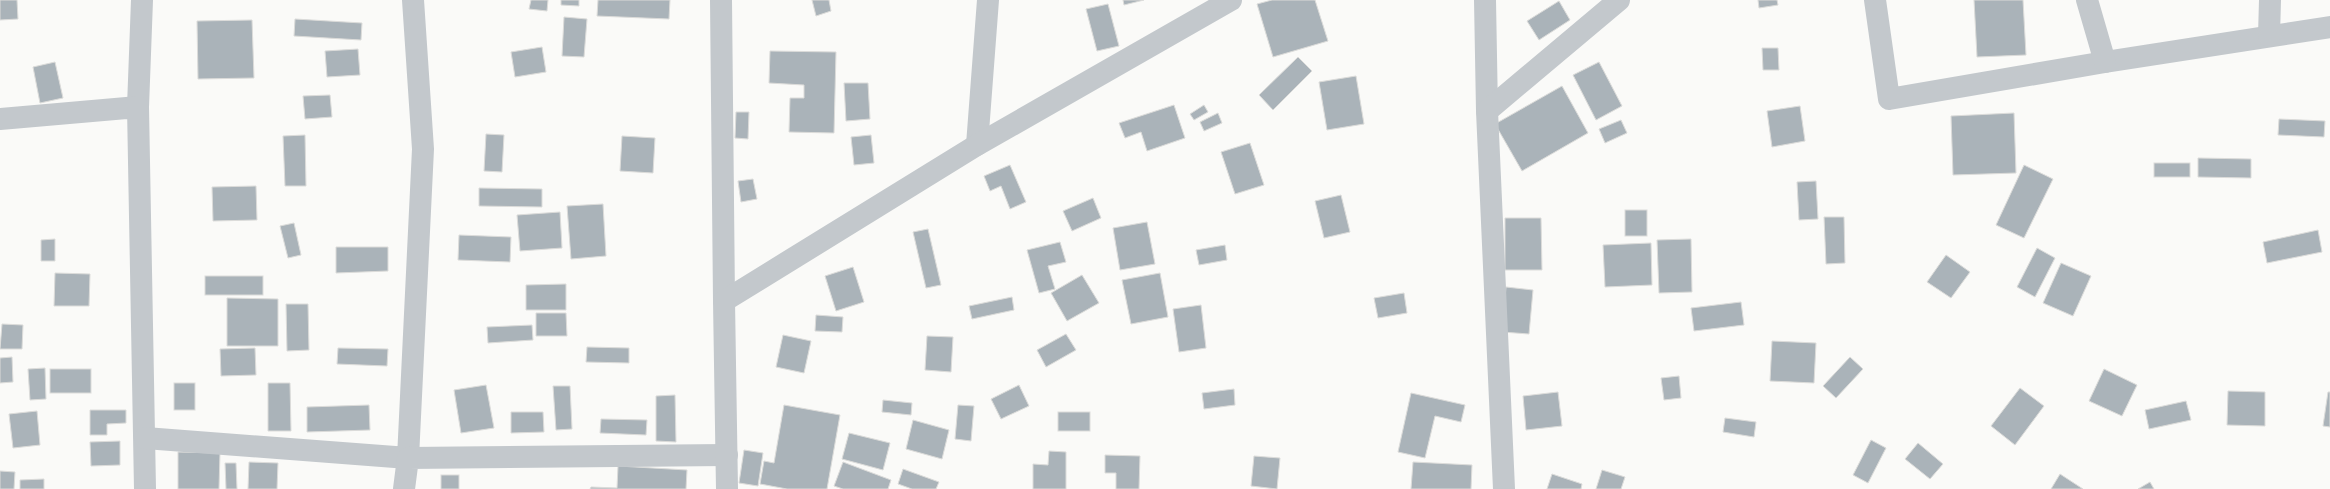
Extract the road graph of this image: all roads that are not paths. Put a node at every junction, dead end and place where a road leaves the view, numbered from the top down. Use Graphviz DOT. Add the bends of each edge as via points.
graph roads {
  1 [pos="142,0"];
  2 [pos="413,0"];
  3 [pos="721,0"];
  4 [pos="988,0"];
  5 [pos="1231,0"];
  6 [pos="1485,0"];
  7 [pos="1619,0"];
  8 [pos="1876,0"];
  9 [pos="2087,0"];
  10 [pos="2270,0"];
  11 [pos="2330,27"];
  12 [pos="2269,36"];
  13 [pos="2105,62"];
  14 [pos="138,107"];
  15 [pos="1488,111"];
  16 [pos="0,119"];
  17 [pos="977,145"];
  18 [pos="724,301"];
  19 [pos="145,438"];
  20 [pos="727,455"];
  21 [pos="408,458"];
  22 [pos="145,489"];
  23 [pos="404,489"];
  24 [pos="727,489"];
  25 [pos="1504,489"];
  1 -- 14 [label="street"];
  2 -- 21 [label="street" via="423,149"];
  3 -- 18 [label="street"];
  4 -- 17 [label="street"];
  5 -- 17 [label="street"];
  6 -- 15 [label="street"];
  7 -- 15 [label="street"];
  8 -- 13 [label="street" via="1889,99"];
  9 -- 13 [label="street"];
  10 -- 12 [label="street"];
  11 -- 12 [label="street"];
  12 -- 13 [label="street"];
  14 -- 16 [label="street"];
  14 -- 19 [label="street"];
  15 -- 25 [label="street"];
  17 -- 18 [label="street"];
  18 -- 20 [label="street"];
  19 -- 21 [label="street"];
  19 -- 22 [label="street"];
  20 -- 21 [label="street"];
  20 -- 24 [label="street"];
  21 -- 23 [label="street"];
}
